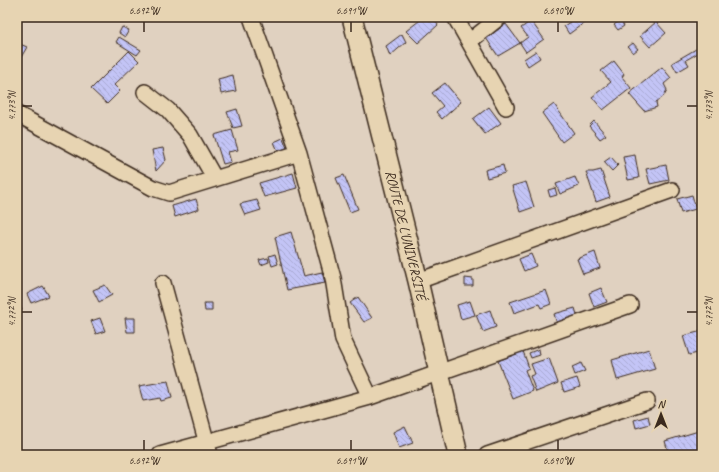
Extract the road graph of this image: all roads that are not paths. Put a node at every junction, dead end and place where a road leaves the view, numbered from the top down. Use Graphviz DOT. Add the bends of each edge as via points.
graph roads {
  1 [pos="251,17"];
  2 [pos="352,17"];
  3 [pos="455,17"];
  4 [pos="500,17"];
  5 [pos="470,41"];
  6 [pos="146,92"];
  7 [pos="506,108"];
  8 [pos="17,114"];
  9 [pos="299,154"];
  10 [pos="215,179"];
  11 [pos="672,190"];
  12 [pos="418,281"];
  13 [pos="164,283"];
  14 [pos="630,305"];
  15 [pos="439,373"];
  16 [pos="370,397"];
  17 [pos="647,401"];
  18 [pos="208,449"];
  19 [pos="160,455"];
  20 [pos="458,455"];
  21 [pos="487,455"];
  1 -- 9 [label="street"];
  2 -- 12 [label="street, ROUTE DE L'UNIVERSITÉ"];
  3 -- 5 [label="street"];
  4 -- 5 [label="street"];
  5 -- 7 [label="street"];
  6 -- 10 [label="street" via="168,110 190,135"];
  8 -- 10 [label="street" via="153,188 169,193"];
  9 -- 10 [label="street"];
  9 -- 16 [label="street" via="333,278 343,340"];
  11 -- 12 [label="street"];
  12 -- 15 [label="street, ROUTE DE L'UNIVERSITÉ"];
  13 -- 18 [label="street"];
  14 -- 15 [label="street"];
  15 -- 16 [label="street"];
  15 -- 20 [label="street, ROUTE DE L'UNIVERSITÉ"];
  16 -- 18 [label="street"];
  17 -- 21 [label="street"];
  18 -- 19 [label="street"];
}
